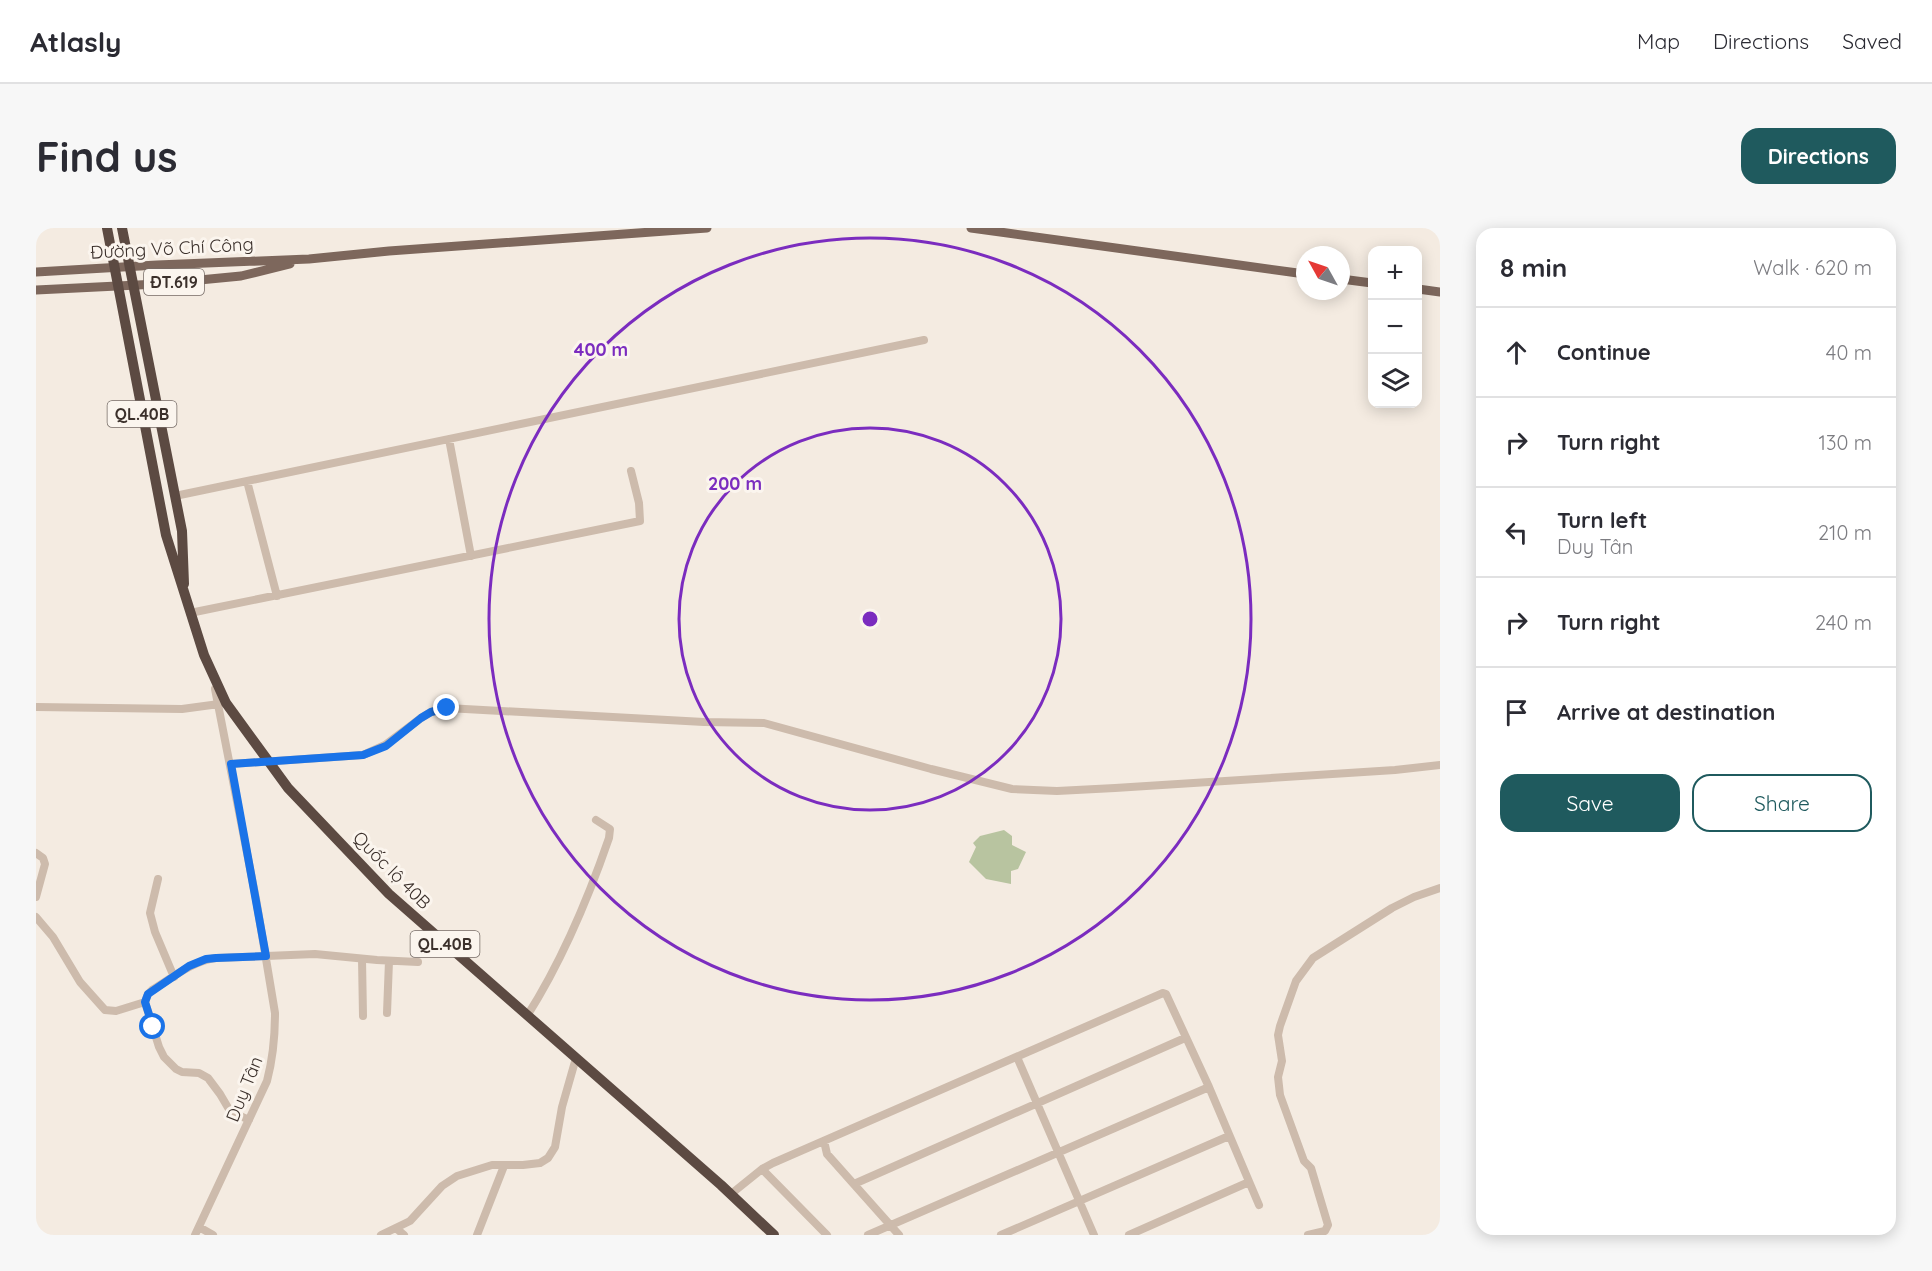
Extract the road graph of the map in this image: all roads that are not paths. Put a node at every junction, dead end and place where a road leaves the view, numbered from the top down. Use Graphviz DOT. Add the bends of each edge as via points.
graph roads {
  1 [pos="107,228"];
  2 [pos="122,228"];
  3 [pos="707,228"];
  4 [pos="971,228"];
  5 [pos="309,259"];
  6 [pos="129,266"];
  7 [pos="113,267"];
  8 [pos="36,272"];
  9 [pos="1296,273"];
  10 [pos="1350,280"];
  11 [pos="1368,282"];
  12 [pos="133,285"];
  13 [pos="117,286"];
  14 [pos="36,290"];
  15 [pos="1422,290"];
  16 [pos="1440,292"];
  17 [pos="924,340"];
  18 [pos="449,439"];
  19 [pos="631,471"];
  20 [pos="247,481"];
  21 [pos="175,496"];
  22 [pos="471,556"];
  23 [pos="277,596"];
  24 [pos="185,599"];
  25 [pos="190,614"];
  26 [pos="208,663"];
  27 [pos="219,704"];
  28 [pos="36,707"];
  29 [pos="267,761"];
  30 [pos="231,764"];
  31 [pos="1440,765"];
  32 [pos="596,820"];
  33 [pos="36,853"];
  34 [pos="158,879"];
  35 [pos="1440,888"];
  36 [pos="36,897"];
  37 [pos="36,917"];
  38 [pos="266,956"];
  39 [pos="362,959"];
  40 [pos="389,961"];
  41 [pos="418,962"];
  42 [pos="174,977"];
  43 [pos="145,1002"];
  44 [pos="387,1013"];
  45 [pos="363,1016"];
  46 [pos="527,1016"];
  47 [pos="1185,1038"];
  48 [pos="1017,1057"];
  49 [pos="576,1058"];
  50 [pos="1209,1087"];
  51 [pos="1037,1103"];
  52 [pos="249,1120"];
  53 [pos="1229,1136"];
  54 [pos="824,1141"];
  55 [pos="1058,1152"];
  56 [pos="504,1166"];
  57 [pos="762,1169"];
  58 [pos="1249,1182"];
  59 [pos="854,1184"];
  60 [pos="731,1194"];
  61 [pos="1079,1202"];
  62 [pos="1259,1205"];
  63 [pos="891,1225"];
  64 [pos="397,1229"];
  65 [pos="197,1231"];
  66 [pos="213,1235"];
  67 [pos="381,1235"];
  68 [pos="404,1235"];
  69 [pos="477,1235"];
  70 [pos="774,1235"];
  71 [pos="827,1235"];
  72 [pos="868,1235"];
  73 [pos="899,1235"];
  74 [pos="1002,1235"];
  75 [pos="1094,1235"];
  76 [pos="1128,1235"];
  77 [pos="1308,1235"];
  1 -- 7 [label="highway, Quốc lộ 40B / QL.40B"];
  2 -- 6 [label="highway, Quốc lộ 40B / QL.40B"];
  3 -- 5 [label="main road, Đường Võ Chí Công / ĐT.619"];
  4 -- 9 [label="main road"];
  5 -- 6 [label="main road, Đường Võ Chí Công / ĐT.619"];
  5 -- 12 [label="main road, Đường Võ Chí Công / ĐT.619" via="241,276"];
  6 -- 7 [label="main road, Đường Võ Chí Công / ĐT.619"];
  6 -- 12 [label="highway, Quốc lộ 40B / QL.40B"];
  7 -- 8 [label="main road, Đường Võ Chí Công / ĐT.619"];
  7 -- 13 [label="highway, Quốc lộ 40B / QL.40B"];
  10 -- 11 [label="main road"];
  12 -- 13 [label="main road, Đường Võ Chí Công / ĐT.619"];
  12 -- 21 [label="highway, Quốc lộ 40B / QL.40B"];
  13 -- 14 [label="main road, Đường Võ Chí Công / ĐT.619"];
  13 -- 24 [label="highway, Quốc lộ 40B / QL.40B" via="166,536"];
  15 -- 16 [label="main road"];
  17 -- 18 [label="street"];
  18 -- 20 [label="street"];
  18 -- 22 [label="street"];
  19 -- 22 [label="street" via="640,521"];
  20 -- 21 [label="street"];
  20 -- 23 [label="street"];
  21 -- 24 [label="highway, Quốc lộ 40B / QL.40B" via="182,531"];
  22 -- 23 [label="street"];
  23 -- 25 [label="street"];
  24 -- 25 [label="highway, Quốc lộ 40B / QL.40B"];
  25 -- 26 [label="highway, Quốc lộ 40B / QL.40B"];
  26 -- 27 [label="street, Duy Tân"];
  26 -- 29 [label="highway, Quốc lộ 40B / QL.40B" via="226,703"];
  27 -- 28 [label="street" via="182,710"];
  27 -- 30 [label="street, Duy Tân"];
  29 -- 30 [label="street"];
  29 -- 31 [label="street" via="363,755 386,746 431,712 447,708 764,723 1012,789 1115,788"];
  29 -- 46 [label="highway, Quốc lộ 40B / QL.40B" via="288,789 389,894"];
  30 -- 38 [label="street, Duy Tân"];
  32 -- 46 [label="street" via="610,829 605,852 551,977"];
  33 -- 36 [label="street" via="45,864"];
  34 -- 42 [label="street" via="150,913"];
  35 -- 77 [label="street" via="1398,905 1313,958 1292,991 1278,1035 1278,1086 1304,1161 1314,1176 1328,1225 1325,1231"];
  37 -- 43 [label="street" via="80,982 105,1010 116,1011"];
  38 -- 39 [label="street" via="315,954"];
  38 -- 42 [label="street" via="210,958"];
  38 -- 52 [label="street, Duy Tân" via="276,1013 274,1055"];
  39 -- 40 [label="street"];
  39 -- 45 [label="street"];
  40 -- 41 [label="street"];
  40 -- 44 [label="street"];
  42 -- 43 [label="street" via="152,990"];
  43 -- 52 [label="street" via="164,1057 182,1072 200,1073 208,1078 230,1111"];
  46 -- 49 [label="highway, Quốc lộ 40B / QL.40B"];
  47 -- 48 [label="street" via="1163,993"];
  47 -- 50 [label="street"];
  47 -- 51 [label="street"];
  48 -- 51 [label="street"];
  48 -- 54 [label="street"];
  49 -- 56 [label="street" via="552,1153 540,1163"];
  49 -- 60 [label="highway, Quốc lộ 40B / QL.40B"];
  50 -- 53 [label="street"];
  50 -- 55 [label="street"];
  51 -- 55 [label="street"];
  51 -- 59 [label="street"];
  52 -- 65 [label="street, Duy Tân"];
  53 -- 58 [label="street"];
  53 -- 61 [label="street"];
  54 -- 57 [label="street"];
  54 -- 59 [label="street" via="827,1154"];
  55 -- 61 [label="street"];
  55 -- 63 [label="street"];
  56 -- 64 [label="street" via="480,1168 449,1180"];
  56 -- 69 [label="street"];
  57 -- 60 [label="street"];
  57 -- 71 [label="street"];
  58 -- 62 [label="street"];
  58 -- 76 [label="street"];
  59 -- 63 [label="street"];
  60 -- 70 [label="highway, Quốc lộ 40B / QL.40B"];
  61 -- 74 [label="street"];
  61 -- 75 [label="street"];
  63 -- 72 [label="street"];
  63 -- 73 [label="street"];
  64 -- 67 [label="street"];
  64 -- 68 [label="street"];
  65 -- 66 [label="street"];
}
